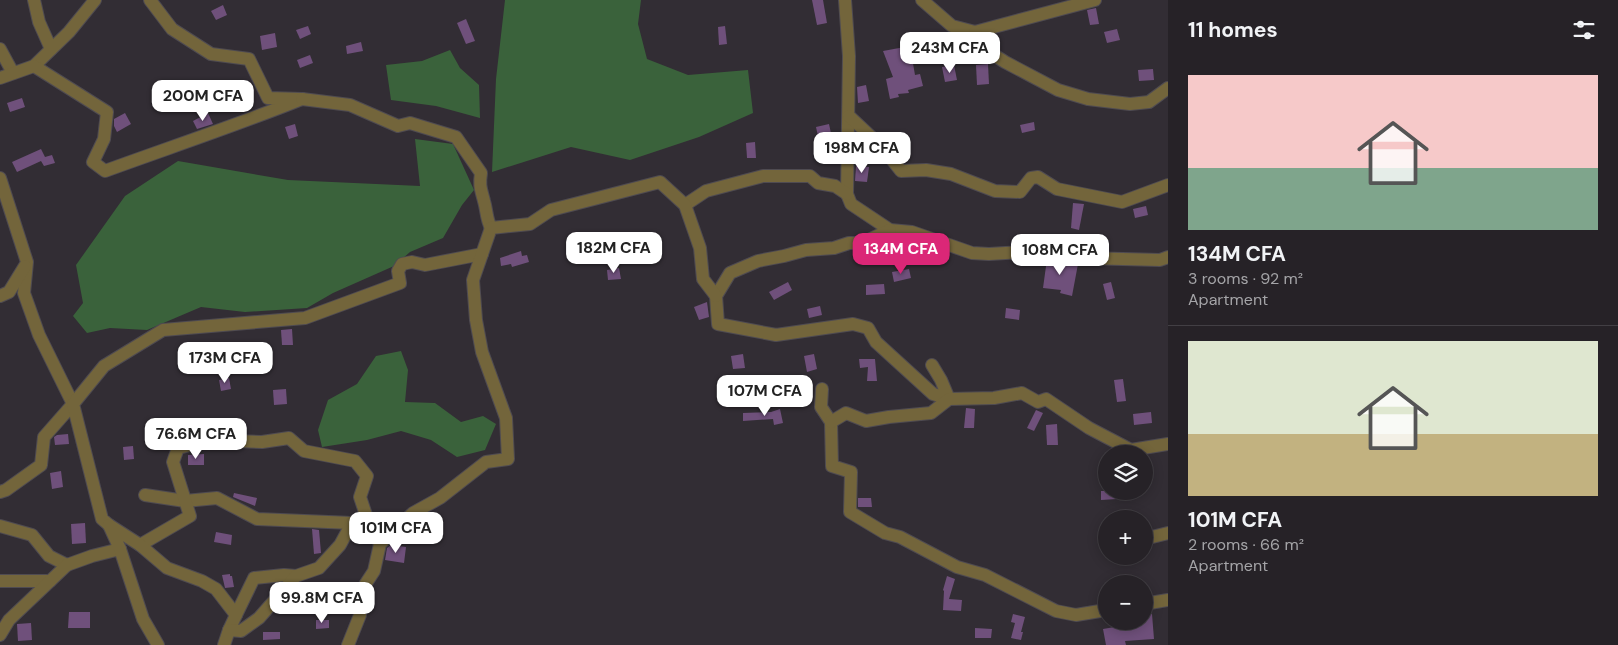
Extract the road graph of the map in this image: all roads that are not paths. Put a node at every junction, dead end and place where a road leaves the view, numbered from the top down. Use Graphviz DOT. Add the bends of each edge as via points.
graph roads {
  1 [pos="34,0"];
  2 [pos="94,0"];
  3 [pos="150,0"];
  4 [pos="845,0"];
  5 [pos="922,0"];
  6 [pos="1095,0"];
  7 [pos="975,32"];
  8 [pos="0,49"];
  9 [pos="51,50"];
  10 [pos="34,66"];
  11 [pos="12,74"];
  12 [pos="0,78"];
  13 [pos="1168,88"];
  14 [pos="302,99"];
  15 [pos="849,116"];
  16 [pos="0,178"];
  17 [pos="1168,184"];
  18 [pos="847,194"];
  19 [pos="685,205"];
  20 [pos="491,228"];
  21 [pos="890,230"];
  22 [pos="482,254"];
  23 [pos="1168,257"];
  24 [pos="27,262"];
  25 [pos="0,296"];
  26 [pos="716,296"];
  27 [pos="932,365"];
  28 [pos="822,390"];
  29 [pos="949,399"];
  30 [pos="73,404"];
  31 [pos="831,422"];
  32 [pos="1168,444"];
  33 [pos="0,492"];
  34 [pos="144,495"];
  35 [pos="185,501"];
  36 [pos="366,515"];
  37 [pos="352,523"];
  38 [pos="109,525"];
  39 [pos="0,526"];
  40 [pos="1168,534"];
  41 [pos="1153,537"];
  42 [pos="380,544"];
  43 [pos="140,545"];
  44 [pos="120,549"];
  45 [pos="67,565"];
  46 [pos="296,576"];
  47 [pos="0,581"];
  48 [pos="50,581"];
  49 [pos="1168,600"];
  50 [pos="1153,602"];
  51 [pos="1098,611"];
  52 [pos="236,615"];
  53 [pos="229,630"];
  54 [pos="0,635"];
  55 [pos="158,645"];
  56 [pos="224,645"];
  57 [pos="348,645"];
  1 -- 9 [label="street"];
  2 -- 9 [label="street"];
  3 -- 14 [label="street" via="172,29 211,54 249,59 268,98"];
  4 -- 15 [label="street"];
  5 -- 7 [label="street" via="952,26"];
  6 -- 7 [label="street"];
  7 -- 13 [label="street" via="983,48 1058,90 1130,104 1149,102"];
  8 -- 11 [label="street"];
  9 -- 10 [label="street"];
  10 -- 11 [label="street"];
  10 -- 14 [label="street" via="107,112 104,140 93,162 105,171 233,127"];
  11 -- 12 [label="street"];
  14 -- 20 [label="street" via="350,105 398,126 410,123 456,137 481,173 479,188"];
  15 -- 17 [label="street" via="882,147 901,171 951,174 995,191 1020,192 1031,178 1038,177 1057,189 1122,202"];
  15 -- 18 [label="street"];
  16 -- 24 [label="street"];
  18 -- 19 [label="street" via="810,176 763,176 706,191"];
  18 -- 21 [label="street" via="851,204"];
  19 -- 20 [label="street" via="660,182 550,210 530,224"];
  19 -- 26 [label="street" via="700,248 703,280"];
  20 -- 22 [label="street"];
  21 -- 23 [label="street" via="912,232 972,252 989,254 1059,250 1085,258 1160,260"];
  21 -- 26 [label="street" via="862,243 806,250 758,261 730,273"];
  22 -- 30 [label="street" via="425,265 402,264 398,270 400,283 305,318 163,330 104,366"];
  22 -- 42 [label="street" via="473,280 476,320 482,352 506,418 508,459 486,462 440,498 413,513"];
  24 -- 25 [label="street" via="10,292"];
  24 -- 30 [label="street" via="24,293 39,335"];
  26 -- 29 [label="street" via="718,324 740,330 776,335 853,324 868,328 876,342 933,394"];
  27 -- 29 [label="street"];
  28 -- 31 [label="street" via="821,407"];
  29 -- 31 [label="street" via="932,413 866,421 846,413"];
  29 -- 32 [label="street" via="1022,394 1038,402 1046,399 1089,428 1131,450"];
  30 -- 33 [label="street" via="44,437 41,465"];
  30 -- 38 [label="street" via="102,519"];
  31 -- 51 [label="street" via="832,466 851,472 850,512 957,568 985,575 1056,611 1076,615"];
  34 -- 35 [label="street"];
  35 -- 36 [label="street" via="172,462 178,448 210,440 262,442 288,438 304,451 355,461 367,476 360,498"];
  35 -- 37 [label="street" via="217,498 257,519"];
  35 -- 43 [label="street" via="190,516"];
  36 -- 37 [label="street"];
  36 -- 42 [label="street"];
  37 -- 46 [label="street" via="340,545 320,568"];
  38 -- 43 [label="street"];
  38 -- 44 [label="street"];
  39 -- 45 [label="street" via="32,535 49,556"];
  40 -- 41 [label="street"];
  42 -- 57 [label="street" via="374,571 359,594 360,615"];
  43 -- 52 [label="street" via="167,568 216,588"];
  44 -- 45 [label="street"];
  44 -- 55 [label="street" via="143,620"];
  45 -- 48 [label="street"];
  46 -- 52 [label="street" via="254,578"];
  46 -- 53 [label="street" via="259,618 242,631"];
  47 -- 48 [label="street"];
  48 -- 54 [label="street" via="9,620"];
  49 -- 50 [label="street"];
  52 -- 53 [label="street"];
  53 -- 56 [label="street"];
}
